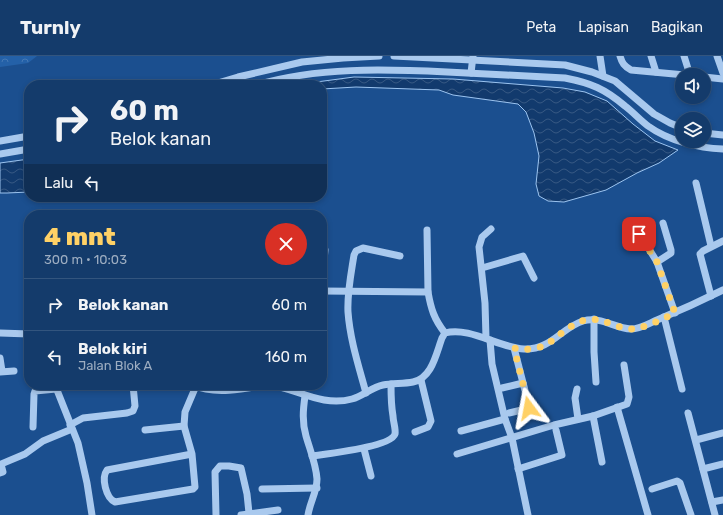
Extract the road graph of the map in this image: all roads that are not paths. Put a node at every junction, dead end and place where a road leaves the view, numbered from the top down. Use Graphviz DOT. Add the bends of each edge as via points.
graph roads {
  1 [pos="379,56"];
  2 [pos="394,56"];
  3 [pos="600,56"];
  4 [pos="620,56"];
  5 [pos="651,56"];
  6 [pos="684,56"];
  7 [pos="717,56"];
  8 [pos="473,58"];
  9 [pos="688,68"];
  10 [pos="656,72"];
  11 [pos="471,73"];
  12 [pos="723,73"];
  13 [pos="675,74"];
  14 [pos="603,76"];
  15 [pos="711,78"];
  16 [pos="723,79"];
  17 [pos="228,80"];
  18 [pos="280,80"];
  19 [pos="675,125"];
  20 [pos="711,134"];
  21 [pos="723,135"];
  22 [pos="24,137"];
  23 [pos="0,141"];
  24 [pos="723,149"];
  25 [pos="24,150"];
  26 [pos="0,154"];
  27 [pos="696,183"];
  28 [pos="633,223"];
  29 [pos="663,223"];
  30 [pos="491,229"];
  31 [pos="427,230"];
  32 [pos="723,241"];
  33 [pos="711,246"];
  34 [pos="400,256"];
  35 [pos="657,262"];
  36 [pos="482,268"];
  37 [pos="534,278"];
  38 [pos="723,290"];
  39 [pos="327,291"];
  40 [pos="348,292"];
  41 [pos="428,292"];
  42 [pos="710,296"];
  43 [pos="675,313"];
  44 [pos="664,317"];
  45 [pos="594,319"];
  46 [pos="0,333"];
  47 [pos="445,333"];
  48 [pos="24,334"];
  49 [pos="488,339"];
  50 [pos="514,348"];
  51 [pos="0,358"];
  52 [pos="624,366"];
  53 [pos="14,371"];
  54 [pos="1,372"];
  55 [pos="421,380"];
  56 [pos="596,382"];
  57 [pos="523,383"];
  58 [pos="391,384"];
  59 [pos="502,388"];
  60 [pos="577,389"];
  61 [pos="682,389"];
  62 [pos="40,390"];
  63 [pos="57,390"];
  64 [pos="133,390"];
  65 [pos="193,390"];
  66 [pos="210,390"];
  67 [pos="224,390"];
  68 [pos="287,390"];
  69 [pos="366,393"];
  70 [pos="305,396"];
  71 [pos="617,408"];
  72 [pos="688,413"];
  73 [pos="507,416"];
  74 [pos="593,416"];
  75 [pos="578,419"];
  76 [pos="184,426"];
  77 [pos="33,427"];
  78 [pos="71,427"];
  79 [pos="145,430"];
  80 [pos="556,430"];
  81 [pos="461,431"];
  82 [pos="415,432"];
  83 [pos="723,433"];
  84 [pos="512,438"];
  85 [pos="696,440"];
  86 [pos="364,449"];
  87 [pos="192,454"];
  88 [pos="457,454"];
  89 [pos="312,456"];
  90 [pos="602,462"];
  91 [pos="723,464"];
  92 [pos="518,469"];
  93 [pos="703,469"];
  94 [pos="0,473"];
  95 [pos="371,476"];
  96 [pos="317,488"];
  97 [pos="652,489"];
  98 [pos="262,490"];
  99 [pos="723,500"];
  100 [pos="712,502"];
  101 [pos="278,510"];
  102 [pos="249,514"];
  103 [pos="92,515"];
  104 [pos="216,515"];
  105 [pos="241,515"];
  106 [pos="308,515"];
  107 [pos="528,515"];
  108 [pos="648,515"];
  109 [pos="691,515"];
  110 [pos="715,515"];
  1 -- 17 [label="street" via="302,62"];
  2 -- 8 [label="street"];
  3 -- 14 [label="street"];
  4 -- 10 [label="street" via="625,67 631,70"];
  5 -- 10 [label="street"];
  6 -- 9 [label="street"];
  7 -- 12 [label="street"];
  8 -- 11 [label="street"];
  8 -- 14 [label="street" via="565,66"];
  10 -- 13 [label="street"];
  11 -- 18 [label="street" via="346,70"];
  11 -- 24 [label="street" via="565,78 587,82 606,91 648,126 665,135 686,143"];
  14 -- 19 [label="street" via="615,81 654,114"];
  15 -- 16 [label="street"];
  20 -- 21 [label="street"];
  22 -- 23 [label="street"];
  25 -- 26 [label="street"];
  27 -- 33 [label="street"];
  28 -- 35 [label="street"];
  29 -- 35 [label="street" via="671,252"];
  30 -- 36 [label="street" via="480,242"];
  31 -- 41 [label="street"];
  32 -- 33 [label="street"];
  33 -- 42 [label="street" via="703,251 700,258"];
  34 -- 40 [label="street" via="360,249 354,255"];
  35 -- 43 [label="street"];
  36 -- 37 [label="street" via="523,256"];
  36 -- 49 [label="street"];
  38 -- 42 [label="street"];
  39 -- 40 [label="street"];
  40 -- 41 [label="street"];
  40 -- 69 [label="street" via="351,334"];
  41 -- 47 [label="street" via="434,316"];
  42 -- 43 [label="street"];
  43 -- 44 [label="street"];
  44 -- 45 [label="street" via="632,329"];
  44 -- 61 [label="street"];
  45 -- 50 [label="street" via="577,323 536,349"];
  45 -- 56 [label="street"];
  46 -- 48 [label="street"];
  47 -- 49 [label="street" via="456,331"];
  47 -- 55 [label="street" via="429,372"];
  49 -- 50 [label="street"];
  49 -- 73 [label="street" via="492,364"];
  50 -- 57 [label="street"];
  51 -- 54 [label="street"];
  52 -- 71 [label="street" via="629,400 627,404"];
  53 -- 54 [label="street"];
  55 -- 58 [label="street"];
  55 -- 82 [label="street" via="431,421 428,427"];
  57 -- 59 [label="street"];
  57 -- 73 [label="street" via="529,408"];
  58 -- 69 [label="street" via="377,386"];
  58 -- 86 [label="street" via="394,436 390,440"];
  60 -- 75 [label="street" via="575,398"];
  62 -- 77 [label="street" via="34,394"];
  63 -- 78 [label="street"];
  64 -- 78 [label="street" via="133,411 83,418"];
  65 -- 76 [label="street" via="185,412"];
  66 -- 67 [label="street"];
  68 -- 70 [label="street"];
  69 -- 70 [label="street" via="341,402"];
  70 -- 89 [label="street" via="302,412"];
  71 -- 74 [label="street"];
  71 -- 108 [label="street"];
  72 -- 85 [label="street"];
  73 -- 81 [label="street"];
  73 -- 84 [label="street"];
  74 -- 75 [label="street"];
  74 -- 90 [label="street"];
  75 -- 84 [label="street"];
  76 -- 79 [label="street"];
  76 -- 87 [label="street"];
  78 -- 94 [label="street" via="43,441 25,454 1,464 3,472"];
  78 -- 103 [label="street" via="78,443"];
  80 -- 92 [label="street" via="562,456"];
  83 -- 85 [label="street"];
  84 -- 88 [label="street"];
  84 -- 92 [label="street"];
  85 -- 93 [label="street"];
  86 -- 89 [label="street"];
  86 -- 95 [label="street"];
  87 -- 87 [label="street" via="195,487 193,489 115,502 109,498 104,477 107,470"];
  89 -- 96 [label="street" via="316,468"];
  91 -- 93 [label="street"];
  92 -- 107 [label="street"];
  93 -- 100 [label="street"];
  96 -- 98 [label="street"];
  96 -- 106 [label="street"];
  97 -- 109 [label="street" via="677,481 680,483"];
  99 -- 100 [label="street"];
  100 -- 110 [label="street"];
  101 -- 102 [label="street"];
  102 -- 104 [label="street" via="241,468 220,466 214,472"];
  102 -- 105 [label="street"];
}
